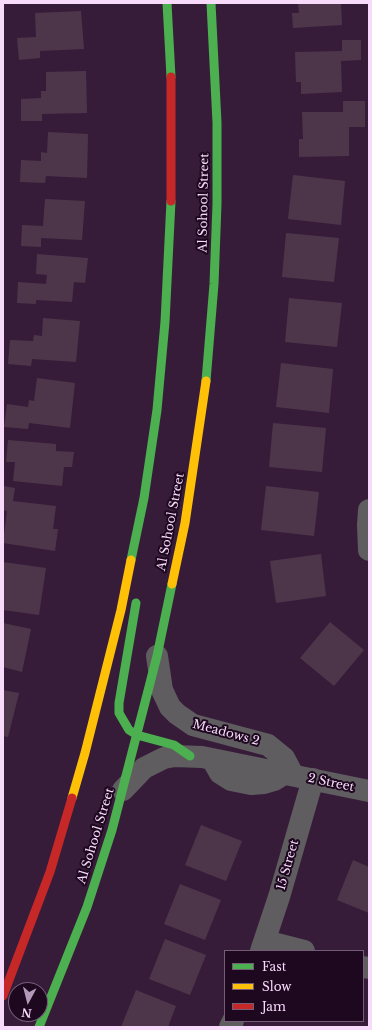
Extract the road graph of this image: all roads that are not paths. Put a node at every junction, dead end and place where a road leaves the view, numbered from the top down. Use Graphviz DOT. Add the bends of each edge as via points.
graph roads {
  1 [pos="168,3"];
  2 [pos="211,3"];
  3 [pos="144,498"];
  4 [pos="369,510"];
  5 [pos="369,550"];
  6 [pos="141,561"];
  7 [pos="137,595"];
  8 [pos="157,656"];
  9 [pos="207,730"];
  10 [pos="137,736"];
  11 [pos="202,757"];
  12 [pos="297,776"];
  13 [pos="123,790"];
  14 [pos="369,791"];
  15 [pos="263,946"];
  16 [pos="296,950"];
  17 [pos="3,996"];
  18 [pos="39,1027"];
  1 -- 3 [label="main road" via="172,144 170,233 164,337"];
  2 -- 8 [label="main road, Al Sohool Street" via="217,123 217,204 210,335 197,451 185,523"];
  3 -- 6 [label="main road"];
  3 -- 17 [label="main road" via="121,610 83,760 50,872"];
  4 -- 5 [label="street"];
  7 -- 10 [label="main road" via="119,703 119,713 123,722"];
  8 -- 9 [label="street, Meadows 2" via="162,690 170,707 184,721"];
  8 -- 10 [label="main road, Al Sohool Street"];
  9 -- 11 [label="street"];
  9 -- 12 [label="street, Meadows 2" via="268,745 284,758"];
  10 -- 11 [label="main road" via="174,745"];
  10 -- 13 [label="main road, Al Sohool Street"];
  11 -- 12 [label="street" via="231,780 251,784"];
  11 -- 13 [label="street" via="174,756 154,762 136,775"];
  12 -- 14 [label="street, 2 Street"];
  12 -- 15 [label="street, 15 Street"];
  13 -- 18 [label="main road, Al Sohool Street" via="87,906"];
  15 -- 16 [label="street"];
}
